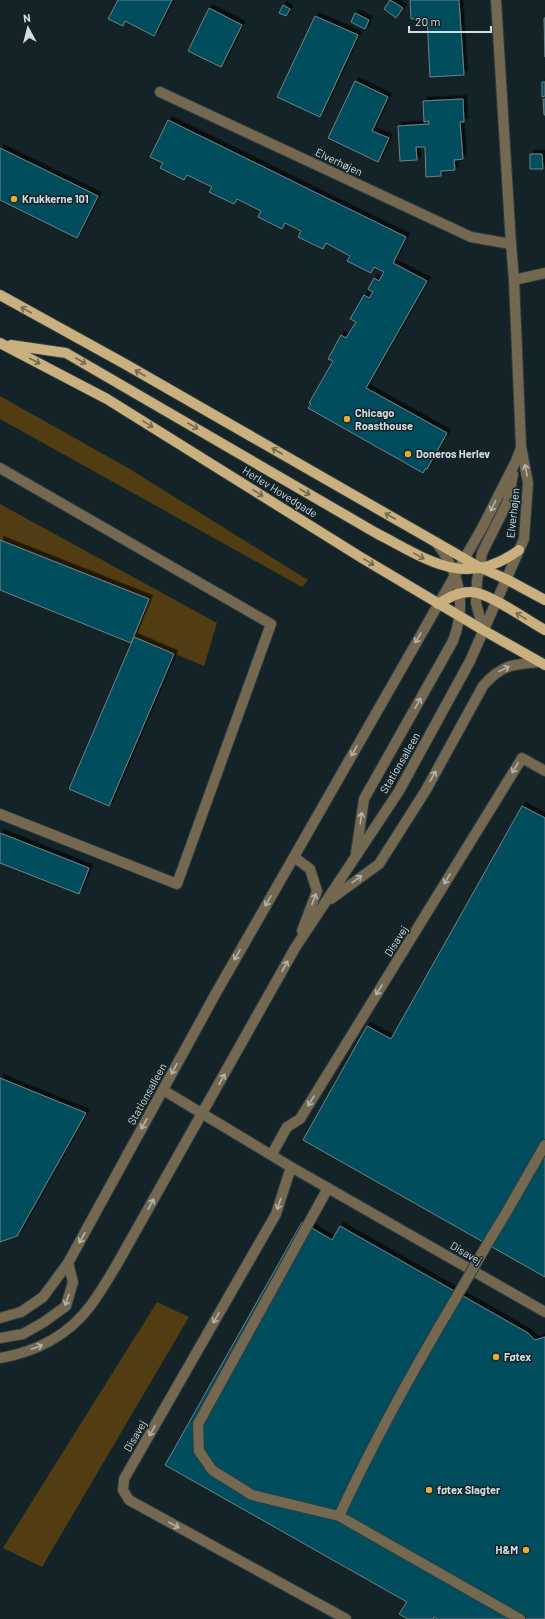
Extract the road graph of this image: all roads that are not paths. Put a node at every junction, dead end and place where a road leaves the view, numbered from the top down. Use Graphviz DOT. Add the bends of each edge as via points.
graph roads {
  1 [pos="496,0"];
  2 [pos="160,92"];
  3 [pos="511,244"];
  4 [pos="545,272"];
  5 [pos="514,280"];
  6 [pos="0,295"];
  7 [pos="1,344"];
  8 [pos="521,446"];
  9 [pos="516,461"];
  10 [pos="0,468"];
  11 [pos="436,542"];
  12 [pos="520,550"];
  13 [pos="464,558"];
  14 [pos="480,567"];
  15 [pos="455,571"];
  16 [pos="506,579"];
  17 [pos="460,593"];
  18 [pos="476,593"];
  19 [pos="545,600"];
  20 [pos="496,602"];
  21 [pos="438,604"];
  22 [pos="460,617"];
  23 [pos="483,630"];
  24 [pos="545,630"];
  25 [pos="542,664"];
  26 [pos="545,772"];
  27 [pos="0,814"];
  28 [pos="294,857"];
  29 [pos="356,857"];
  30 [pos="326,902"];
  31 [pos="295,948"];
  32 [pos="163,1090"];
  33 [pos="202,1113"];
  34 [pos="545,1144"];
  35 [pos="272,1154"];
  36 [pos="291,1167"];
  37 [pos="328,1188"];
  38 [pos="68,1263"];
  39 [pos="545,1312"];
  40 [pos="0,1318"];
  41 [pos="0,1338"];
  42 [pos="0,1358"];
  43 [pos="339,1516"];
  44 [pos="346,1619"];
  45 [pos="520,1619"];
  1 -- 3 [label="street, Elverhøjen"];
  2 -- 3 [label="street, Elverhøjen" via="471,237"];
  3 -- 5 [label="street, Elverhøjen"];
  4 -- 5 [label="street"];
  5 -- 8 [label="street, Elverhøjen"];
  11 -- 6 [label="main road, one-way"];
  7 -- 15 [label="main road, one-way" via="66,353 376,533 423,558"];
  7 -- 21 [label="main road, Herlev Hovedgade, one-way" via="107,399"];
  8 -- 9 [label="street, Elverhøjen"];
  12 -- 8 [label="street, Elverhøjen, one-way" via="524,539 528,483"];
  9 -- 13 [label="street, Elverhøjen, one-way"];
  9 -- 14 [label="street" via="508,501 482,553"];
  10 -- 27 [label="street" via="271,624 177,884"];
  11 -- 13 [label="main road"];
  11 -- 15 [label="street"];
  12 -- 14 [label="main road" via="495,564"];
  12 -- 16 [label="street, Elverhøjen"];
  13 -- 14 [label="main road"];
  13 -- 15 [label="street, Stationsalleen"];
  14 -- 15 [label="main road"];
  14 -- 16 [label="main road"];
  14 -- 18 [label="street"];
  15 -- 17 [label="street"];
  15 -- 21 [label="street, Stationsalleen"];
  16 -- 19 [label="main road"];
  16 -- 20 [label="street, Stationsalleen"];
  17 -- 18 [label="main road"];
  17 -- 21 [label="main road"];
  17 -- 22 [label="street"];
  18 -- 20 [label="main road"];
  18 -- 23 [label="street" via="478,615"];
  20 -- 23 [label="street, Stationsalleen"];
  24 -- 20 [label="main road, one-way"];
  21 -- 22 [label="main road, Herlev Hovedgade"];
  21 -- 28 [label="street, Stationsalleen, one-way"];
  22 -- 23 [label="main road, Herlev Hovedgade"];
  29 -- 22 [label="street, one-way" via="364,799 453,641"];
  23 -- 25 [label="main road, Herlev Hovedgade"];
  23 -- 29 [label="street, Stationsalleen" via="470,661 403,785"];
  30 -- 25 [label="street, one-way" via="379,864 426,790 483,686 493,675 511,665"];
  26 -- 35 [label="street, Disavej, one-way" via="522,758 300,1119 287,1127"];
  31 -- 28 [label="street, Stationsalleen, one-way" via="317,891 310,869"];
  28 -- 32 [label="street, Stationsalleen, one-way"];
  29 -- 30 [label="street, Stationsalleen"];
  30 -- 31 [label="street, Stationsalleen"];
  33 -- 31 [label="street, Stationsalleen, one-way"];
  32 -- 33 [label="street, Disavej"];
  32 -- 38 [label="street, Stationsalleen, one-way"];
  33 -- 35 [label="street, Disavej"];
  42 -- 33 [label="street, Stationsalleen, one-way" via="18,1355 46,1344 71,1327 91,1306"];
  34 -- 43 [label="street, bridge" via="392,1411"];
  35 -- 36 [label="street, Disavej"];
  36 -- 37 [label="street, Disavej"];
  36 -- 44 [label="street, Disavej, one-way" via="276,1214 124,1479 123,1490 129,1500"];
  37 -- 39 [label="street, Disavej"];
  37 -- 43 [label="street" via="198,1424 199,1451 212,1470 252,1495"];
  38 -- 40 [label="street, Stationsalleen" via="44,1297 21,1312"];
  38 -- 41 [label="street, one-way" via="73,1282 66,1306 23,1334"];
  43 -- 45 [label="street"];
}
